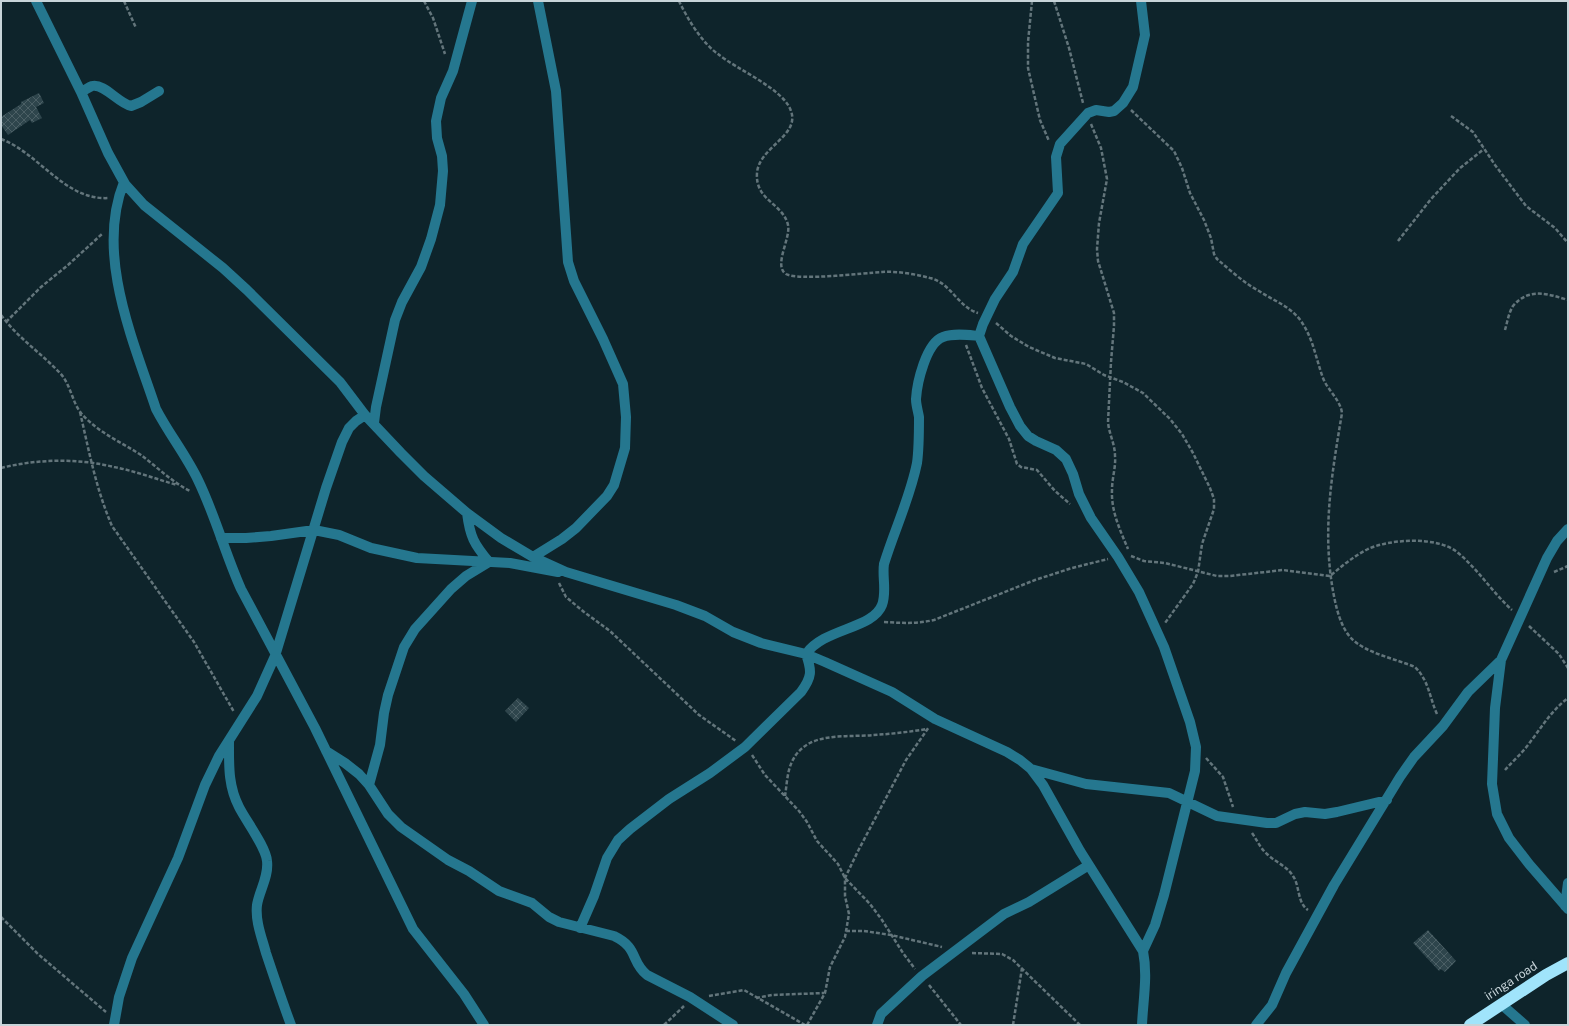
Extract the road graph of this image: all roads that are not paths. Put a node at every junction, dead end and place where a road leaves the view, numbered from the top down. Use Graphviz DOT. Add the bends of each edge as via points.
graph roads {
  1 [pos="36,1"];
  2 [pos="472,1"];
  3 [pos="538,1"];
  4 [pos="1141,1"];
  5 [pos="159,90"];
  6 [pos="81,92"];
  7 [pos="124,182"];
  8 [pos="979,336"];
  9 [pos="365,415"];
  10 [pos="374,424"];
  11 [pos="467,513"];
  12 [pos="1568,529"];
  13 [pos="314,530"];
  14 [pos="221,538"];
  15 [pos="533,557"];
  16 [pos="488,562"];
  17 [pos="566,572"];
  18 [pos="806,654"];
  19 [pos="275,656"];
  20 [pos="1501,660"];
  21 [pos="229,742"];
  22 [pos="326,751"];
  23 [pos="1031,769"];
  24 [pos="369,785"];
  25 [pos="1187,800"];
  26 [pos="1387,800"];
  27 [pos="1089,865"];
  28 [pos="1568,884"];
  29 [pos="1566,908"];
  30 [pos="580,928"];
  31 [pos="1143,951"];
  32 [pos="1568,963"];
  33 [pos="1501,1004"];
  34 [pos="116,1023"];
  35 [pos="291,1025"];
  36 [pos="484,1025"];
  37 [pos="733,1025"];
  38 [pos="876,1025"];
  39 [pos="1142,1025"];
  40 [pos="1256,1025"];
  41 [pos="1470,1025"];
  42 [pos="1525,1025"];
  1 -- 6 [label="street"];
  2 -- 10 [label="street" via="453,71 441,98 436,122 443,170 440,205 421,267 395,320"];
  3 -- 15 [label="street" via="556,91 568,262 574,281 623,384 626,417 624,448 614,485 607,496 576,528"];
  4 -- 8 [label="street" via="1145,30 1134,84 1123,103 1114,111 1096,110 1086,115 1060,144 1056,157 1058,193 1022,244 1013,272 982,324"];
  5 -- 6 [label="street" via="131,106 122,103 101,87 92,86"];
  6 -- 7 [label="street"];
  7 -- 9 [label="street" via="144,205 223,268 252,296 340,382"];
  7 -- 14 [label="street" via="117,197 114,218 117,287 156,409 198,478"];
  8 -- 18 [label="street" via="942,337 936,341 928,354 916,400 919,417 917,462 884,564 882,606 867,621 826,636"];
  8 -- 25 [label="street" via="1020,426 1028,436 1066,458 1091,518 1139,592 1157,632 1182,694 1196,747 1194,771"];
  9 -- 10 [label="street"];
  9 -- 13 [label="street" via="349,428 342,442"];
  10 -- 11 [label="street" via="424,476"];
  11 -- 15 [label="street"];
  11 -- 16 [label="street" via="473,540"];
  12 -- 20 [label="street" via="1547,558"];
  13 -- 14 [label="street" via="271,536"];
  13 -- 16 [label="street" via="339,535 371,548 417,558"];
  13 -- 19 [label="street"];
  14 -- 19 [label="street" via="230,566"];
  15 -- 17 [label="street"];
  16 -- 17 [label="street"];
  16 -- 24 [label="street" via="451,588 404,647 384,713 380,745"];
  17 -- 18 [label="street" via="676,605 754,640"];
  18 -- 23 [label="street" via="892,692 935,719 1007,752"];
  18 -- 30 [label="street" via="811,674 801,692 745,747 669,799 618,840 607,858"];
  19 -- 21 [label="street" via="257,696"];
  19 -- 22 [label="street"];
  20 -- 26 [label="street" via="1468,692 1443,726 1414,757"];
  20 -- 29 [label="street" via="1495,708 1492,784 1497,814 1509,838"];
  21 -- 34 [label="street" via="205,785 178,858 132,958 119,997"];
  21 -- 35 [label="street" via="232,790 267,860 257,906 259,926 274,979"];
  22 -- 24 [label="street" via="350,766"];
  22 -- 36 [label="street" via="413,929 464,994"];
  23 -- 25 [label="street" via="1086,784 1169,793"];
  23 -- 27 [label="street"];
  24 -- 30 [label="street" via="388,814 401,827 448,860 499,891 532,903 549,917"];
  25 -- 26 [label="street" via="1217,816 1276,823 1295,814 1325,814"];
  25 -- 31 [label="street" via="1162,902"];
  26 -- 40 [label="street" via="1318,913 1272,1005"];
  27 -- 31 [label="street"];
  27 -- 38 [label="street" via="1029,902 1004,914 922,976 881,1014"];
  28 -- 29 [label="street"];
  30 -- 37 [label="street" via="621,939 632,950 641,971 690,997"];
  31 -- 39 [label="street" via="1146,982"];
  32 -- 33 [label="highway, iringa road"];
  33 -- 41 [label="highway, iringa road"];
  33 -- 42 [label="street"];
}
